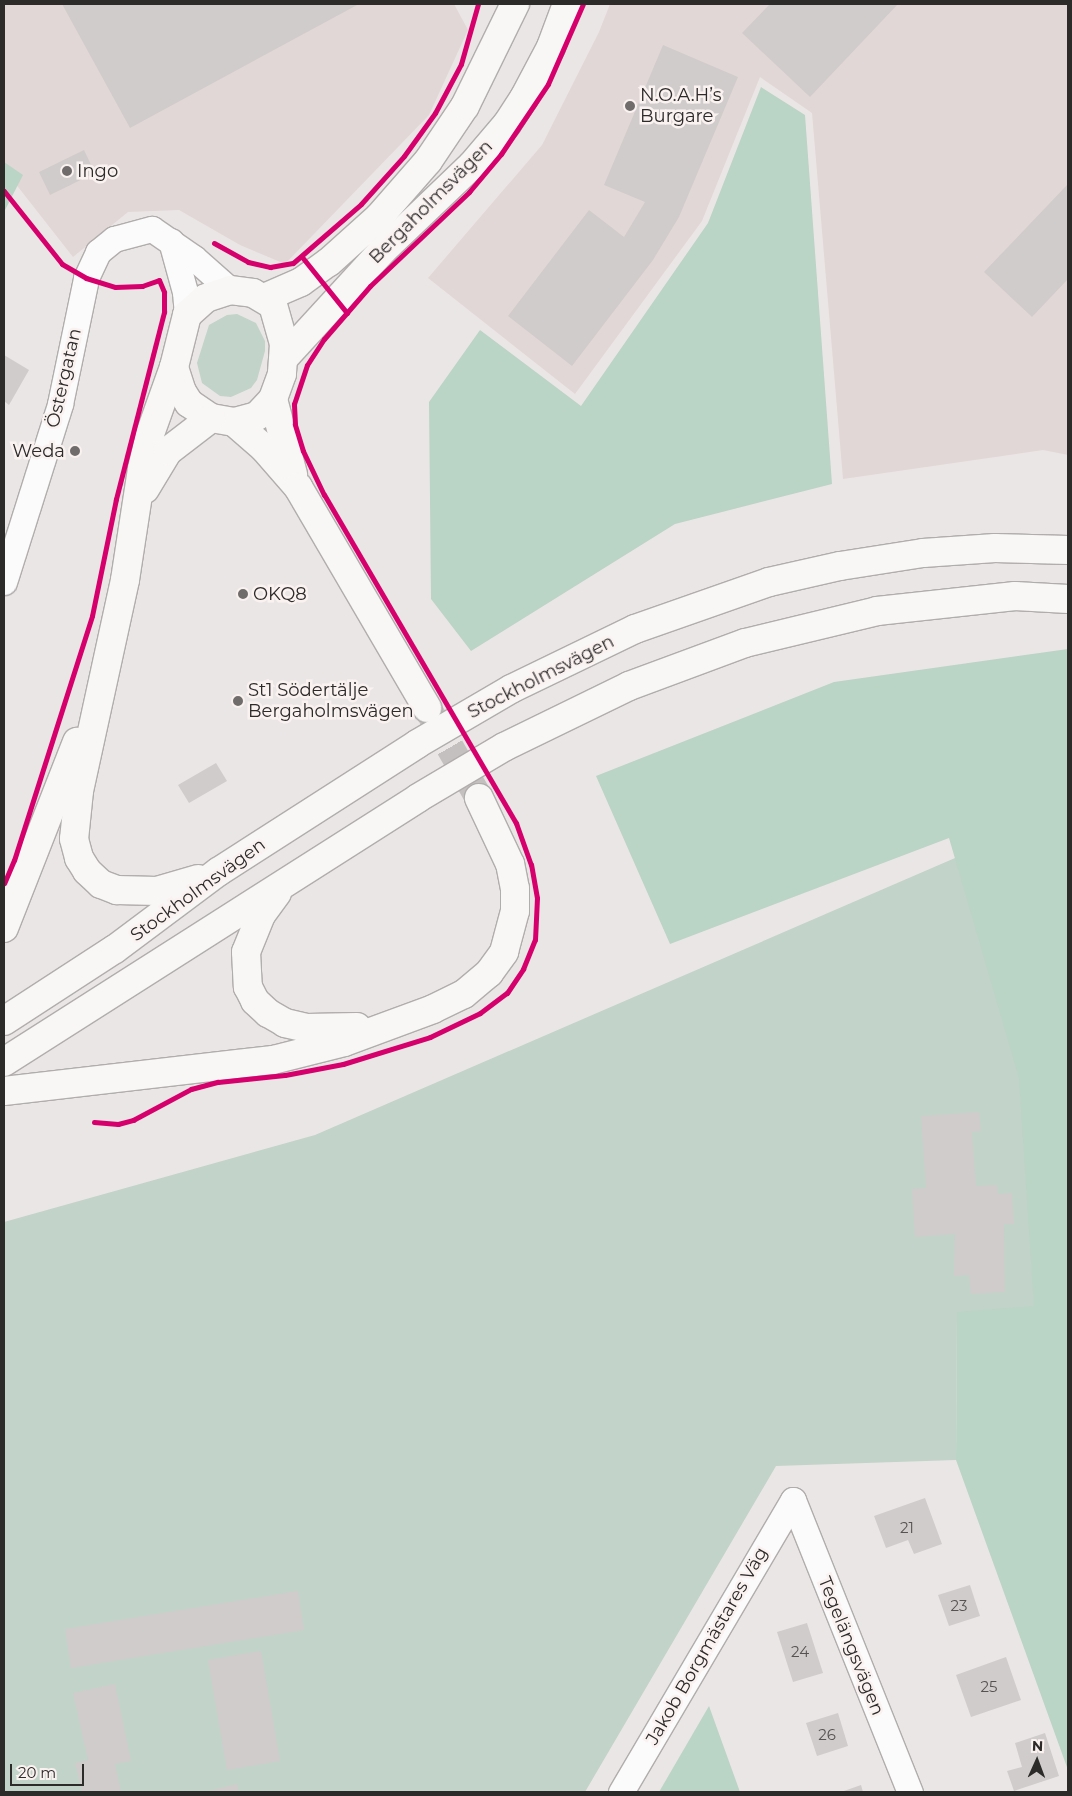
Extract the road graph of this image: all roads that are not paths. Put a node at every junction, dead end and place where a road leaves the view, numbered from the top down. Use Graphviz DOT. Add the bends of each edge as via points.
graph roads {
  1 [pos="515,4"];
  2 [pos="567,4"];
  3 [pos="171,241"];
  4 [pos="230,290"];
  5 [pos="264,298"];
  6 [pos="187,314"];
  7 [pos="284,358"];
  8 [pos="174,367"];
  9 [pos="273,399"];
  10 [pos="223,420"];
  11 [pos="298,488"];
  12 [pos="140,499"];
  13 [pos="1068,550"];
  14 [pos="4,582"];
  15 [pos="1068,598"];
  16 [pos="104,676"];
  17 [pos="427,708"];
  18 [pos="479,798"];
  19 [pos="218,872"];
  20 [pos="281,887"];
  21 [pos="4,928"];
  22 [pos="4,1021"];
  23 [pos="393,1024"];
  24 [pos="4,1062"];
  25 [pos="4,1091"];
  26 [pos="793,1500"];
  27 [pos="621,1792"];
  28 [pos="910,1792"];
  1 -- 5 [label="main road, Bergaholmsvägen" via="465,106 428,161 379,217 329,262 301,282"];
  2 -- 7 [label="main road, Bergaholmsvägen" via="551,47 506,124 472,165 374,258"];
  3 -- 4 [label="street, Östergatan"];
  3 -- 6 [label="street" via="185,292"];
  3 -- 14 [label="street, Östergatan" via="152,229 114,239 98,252 86,278 60,404"];
  4 -- 5 [label="main road"];
  4 -- 6 [label="main road" via="206,298"];
  5 -- 7 [label="main road" via="278,316"];
  6 -- 8 [label="main road"];
  7 -- 9 [label="main road"];
  8 -- 10 [label="main road" via="185,398"];
  8 -- 12 [label="main road" via="150,434 142,469"];
  9 -- 10 [label="main road" via="257,416"];
  9 -- 11 [label="main road"];
  10 -- 11 [label="main road" via="264,448"];
  10 -- 12 [label="main road" via="168,451"];
  11 -- 17 [label="main road"];
  12 -- 16 [label="main road"];
  13 -- 19 [label="main road, Stockholmsvägen" via="995,548 923,553 840,566 769,582 698,605 635,629 511,689 408,749"];
  15 -- 20 [label="main road" via="1015,596 877,611 754,640 686,664 630,686 504,747"];
  16 -- 19 [label="main road" via="74,818 78,858 101,884 117,890 157,891"];
  16 -- 21 [label="main road"];
  18 -- 23 [label="main road" via="501,841 515,889 512,929 504,952 489,973 464,994"];
  19 -- 22 [label="main road, Stockholmsvägen" via="116,949"];
  20 -- 23 [label="main road" via="261,915 246,952 248,986 255,1001 285,1023 307,1028"];
  20 -- 24 [label="main road"];
  23 -- 25 [label="main road" via="344,1042 273,1060"];
  26 -- 27 [label="street, Jakob Borgmästares Väg"];
  26 -- 28 [label="street, Tegelängsvägen"];
}
